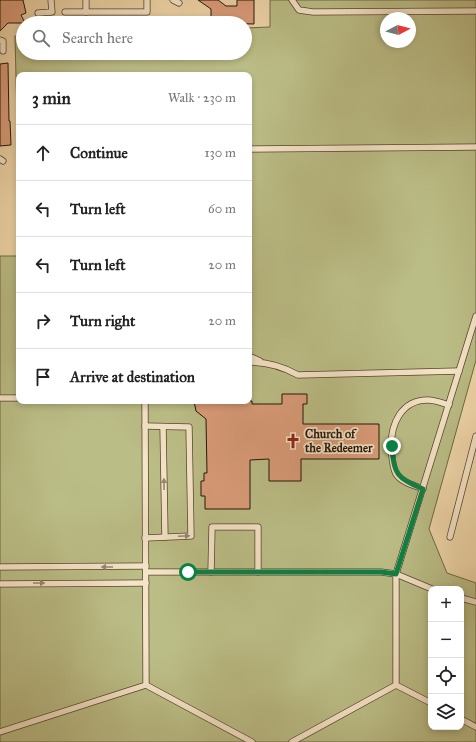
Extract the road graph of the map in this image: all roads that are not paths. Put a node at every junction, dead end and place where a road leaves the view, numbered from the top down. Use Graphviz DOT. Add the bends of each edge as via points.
graph roads {
  1 [pos="51,0"];
  2 [pos="86,0"];
  3 [pos="147,0"];
  4 [pos="292,0"];
  5 [pos="476,11"];
  6 [pos="65,12"];
  7 [pos="86,12"];
  8 [pos="38,13"];
  9 [pos="0,40"];
  10 [pos="3,51"];
  11 [pos="476,147"];
  12 [pos="252,149"];
  13 [pos="476,316"];
  14 [pos="252,357"];
  15 [pos="252,362"];
  16 [pos="262,362"];
  17 [pos="459,371"];
  18 [pos="0,398"];
  19 [pos="16,398"];
  20 [pos="145,404"];
  21 [pos="449,405"];
  22 [pos="145,426"];
  23 [pos="163,427"];
  24 [pos="476,436"];
  25 [pos="423,489"];
  26 [pos="166,537"];
  27 [pos="450,537"];
  28 [pos="146,538"];
  29 [pos="0,567"];
  30 [pos="146,569"];
  31 [pos="211,572"];
  32 [pos="258,572"];
  33 [pos="396,574"];
  34 [pos="0,584"];
  35 [pos="146,584"];
  36 [pos="428,587"];
  37 [pos="464,599"];
  38 [pos="476,602"];
  39 [pos="146,685"];
  40 [pos="396,685"];
  41 [pos="428,701"];
  42 [pos="464,720"];
  43 [pos="476,726"];
  44 [pos="0,732"];
  45 [pos="252,742"];
  46 [pos="292,742"];
  1 -- 8 [label="lane" via="52,12"];
  2 -- 7 [label="lane"];
  3 -- 7 [label="lane" via="147,12"];
  4 -- 5 [label="lane" via="300,10 313,12"];
  6 -- 7 [label="lane"];
  9 -- 10 [label="lane" via="3,41"];
  11 -- 12 [label="lane"];
  13 -- 17 [label="lane"];
  14 -- 16 [label="lane"];
  15 -- 16 [label="lane"];
  16 -- 17 [label="lane" via="287,369 298,376"];
  17 -- 21 [label="lane"];
  18 -- 19 [label="lane"];
  20 -- 22 [label="lane"];
  21 -- 25 [label="lane"];
  21 -- 25 [label="lane" via="429,400 412,403 403,409 392,427 392,458 396,474 403,481"];
  22 -- 23 [label="lane"];
  22 -- 28 [label="lane"];
  26 -- 23 [label="lane, one-way"];
  26 -- 23 [label="lane, one-way" via="191,536 189,427"];
  24 -- 27 [label="lane"];
  25 -- 33 [label="lane"];
  26 -- 28 [label="lane"];
  28 -- 30 [label="lane"];
  30 -- 29 [label="lane, one-way"];
  30 -- 31 [label="lane"];
  30 -- 35 [label="lane"];
  31 -- 32 [label="lane"];
  31 -- 32 [label="lane" via="212,527 258,527"];
  32 -- 33 [label="lane"];
  33 -- 36 [label="lane"];
  33 -- 40 [label="lane"];
  34 -- 35 [label="lane, one-way"];
  35 -- 39 [label="lane"];
  37 -- 38 [label="lane"];
  39 -- 44 [label="lane"];
  39 -- 45 [label="lane"];
  40 -- 41 [label="lane"];
  40 -- 46 [label="lane"];
  42 -- 43 [label="lane"];
}
